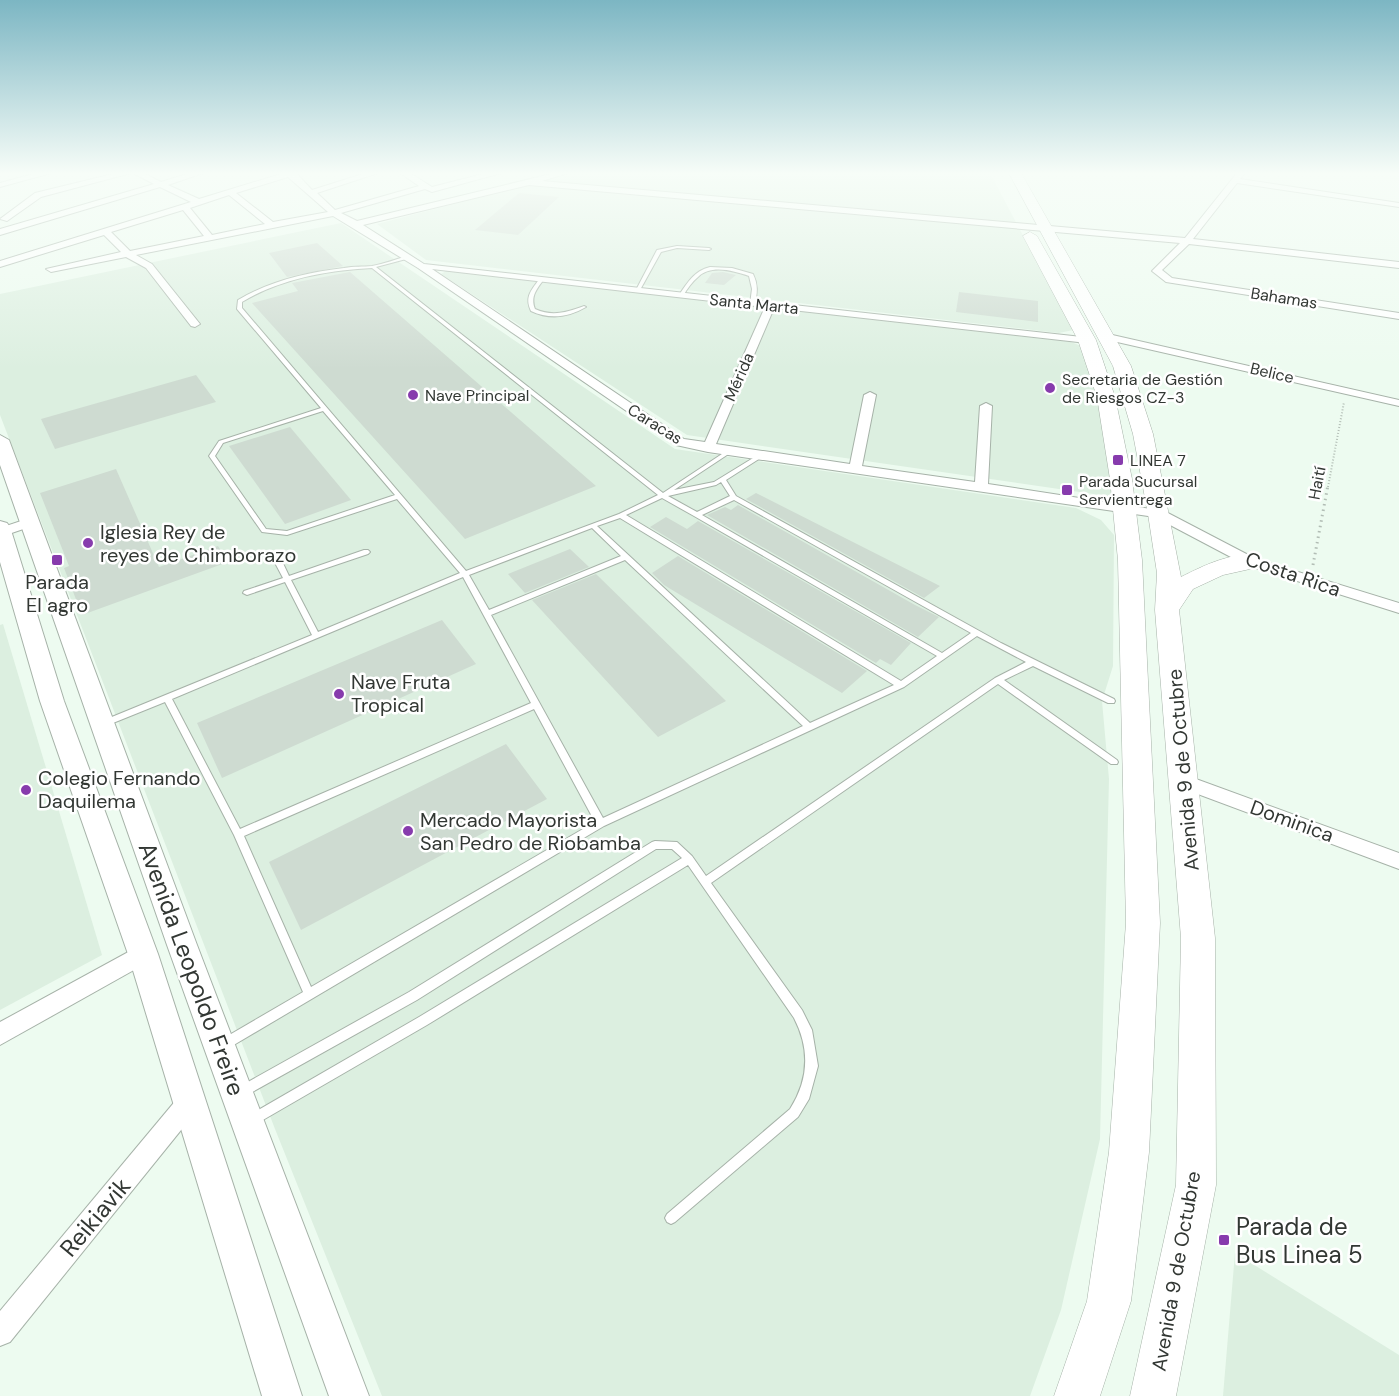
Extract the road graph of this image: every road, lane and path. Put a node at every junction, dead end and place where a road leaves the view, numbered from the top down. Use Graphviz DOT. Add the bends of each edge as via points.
graph roads {
  1 [pos="86,238"];
  2 [pos="112,238"];
  3 [pos="210,238"];
  4 [pos="378,238"];
  5 [pos="1031,238"];
  6 [pos="1051,238"];
  7 [pos="1153,238"];
  8 [pos="1189,238"];
  9 [pos="1187,241"];
  10 [pos="709,249"];
  11 [pos="128,254"];
  12 [pos="408,257"];
  13 [pos="0,264"];
  14 [pos="1399,265"];
  15 [pos="421,266"];
  16 [pos="373,267"];
  17 [pos="51,269"];
  18 [pos="542,279"];
  19 [pos="639,290"];
  20 [pos="681,296"];
  21 [pos="752,304"];
  22 [pos="770,306"];
  23 [pos="584,307"];
  24 [pos="1399,316"];
  25 [pos="195,324"];
  26 [pos="1108,337"];
  27 [pos="1087,340"];
  28 [pos="1344,390"];
  29 [pos="870,395"];
  30 [pos="1399,404"];
  31 [pos="986,406"];
  32 [pos="324,409"];
  33 [pos="0,440"];
  34 [pos="708,448"];
  35 [pos="730,451"];
  36 [pos="760,456"];
  37 [pos="855,470"];
  38 [pos="723,480"];
  39 [pos="981,486"];
  40 [pos="662,495"];
  41 [pos="399,496"];
  42 [pos="734,497"];
  43 [pos="1125,509"];
  44 [pos="1159,514"];
  45 [pos="621,515"];
  46 [pos="696,515"];
  47 [pos="30,522"];
  48 [pos="593,526"];
  49 [pos="0,531"];
  50 [pos="366,552"];
  51 [pos="626,557"];
  52 [pos="278,561"];
  53 [pos="1251,562"];
  54 [pos="465,574"];
  55 [pos="288,579"];
  56 [pos="1310,581"];
  57 [pos="247,593"];
  58 [pos="1399,608"];
  59 [pos="1167,610"];
  60 [pos="487,614"];
  61 [pos="976,633"];
  62 [pos="316,636"];
  63 [pos="942,656"];
  64 [pos="1034,662"];
  65 [pos="998,680"];
  66 [pos="901,685"];
  67 [pos="88,687"];
  68 [pos="167,698"];
  69 [pos="52,701"];
  70 [pos="1111,701"];
  71 [pos="537,704"];
  72 [pos="102,725"];
  73 [pos="809,727"];
  74 [pos="1114,762"];
  75 [pos="1185,782"];
  76 [pos="602,823"];
  77 [pos="238,834"];
  78 [pos="689,859"];
  79 [pos="1399,861"];
  80 [pos="705,882"];
  81 [pos="143,954"];
  82 [pos="309,994"];
  83 [pos="0,1034"];
  84 [pos="220,1046"];
  85 [pos="239,1093"];
  86 [pos="190,1101"];
  87 [pos="248,1122"];
  88 [pos="671,1218"];
  89 [pos="0,1332"];
  90 [pos="282,1396"];
  91 [pos="349,1396"];
  92 [pos="1077,1396"];
  93 [pos="1153,1396"];
  1 -- 13 [label="street"];
  2 -- 11 [label="street"];
  3 -- 11 [label="street"];
  4 -- 12 [label="street, Caracas"];
  5 -- 27 [label="main road, Avenida 9 de Octubre"];
  6 -- 26 [label="main road, Avenida 9 de Octubre"];
  7 -- 9 [label="street"];
  8 -- 9 [label="street"];
  9 -- 14 [label="street"];
  9 -- 24 [label="street, Bahamas" via="1156,271 1169,280"];
  10 -- 19 [label="lane" via="659,250"];
  11 -- 17 [label="street"];
  11 -- 25 [label="street" via="149,266"];
  12 -- 15 [label="street, Caracas"];
  12 -- 16 [label="lane"];
  15 -- 18 [label="street, Santa Marta"];
  15 -- 34 [label="street, Caracas" via="680,442"];
  16 -- 32 [label="lane" via="344,268 289,281 240,301 239,308"];
  16 -- 40 [label="lane"];
  18 -- 19 [label="street, Santa Marta"];
  18 -- 23 [label="lane" via="530,296 532,310 553,316"];
  19 -- 20 [label="street, Santa Marta"];
  20 -- 21 [label="street, Santa Marta"];
  20 -- 21 [label="lane" via="698,273 705,270 741,271 754,281"];
  21 -- 22 [label="street, Santa Marta"];
  22 -- 27 [label="street, Santa Marta"];
  22 -- 34 [label="street, Mérida"];
  26 -- 28 [label="street, Belice"];
  26 -- 44 [label="main road, Avenida 9 de Octubre" via="1122,366 1143,434"];
  27 -- 43 [label="main road, Avenida 9 de Octubre" via="1114,431"];
  28 -- 30 [label="street, Belice"];
  28 -- 56 [label="path, Haití"];
  29 -- 37 [label="street"];
  31 -- 39 [label="street"];
  32 -- 41 [label="lane"];
  32 -- 41 [label="lane" via="221,442 215,448 212,456 264,531 286,533"];
  33 -- 47 [label="main road, Avenida Leopoldo Freire"];
  34 -- 35 [label="street, Caracas"];
  35 -- 36 [label="street, Caracas"];
  35 -- 40 [label="lane"];
  36 -- 37 [label="street, Caracas"];
  36 -- 38 [label="lane"];
  37 -- 39 [label="street, Caracas"];
  38 -- 40 [label="lane"];
  38 -- 42 [label="lane"];
  39 -- 43 [label="street, Caracas"];
  40 -- 45 [label="lane"];
  40 -- 46 [label="lane"];
  41 -- 54 [label="lane"];
  42 -- 46 [label="lane"];
  42 -- 61 [label="lane"];
  43 -- 44 [label="street, Caracas"];
  43 -- 92 [label="main road, Avenida 9 de Octubre" via="1142,935 1129,1152 1110,1289"];
  44 -- 53 [label="street, Costa Rica"];
  44 -- 59 [label="main road, Avenida 9 de Octubre" via="1169,573"];
  45 -- 48 [label="lane"];
  45 -- 66 [label="lane"];
  46 -- 63 [label="lane"];
  47 -- 49 [label="street"];
  47 -- 67 [label="main road, Avenida Leopoldo Freire"];
  48 -- 51 [label="lane"];
  48 -- 54 [label="lane"];
  49 -- 69 [label="main road, Avenida Leopoldo Freire"];
  50 -- 55 [label="lane"];
  51 -- 60 [label="lane"];
  51 -- 73 [label="lane"];
  52 -- 55 [label="lane"];
  53 -- 56 [label="street, Costa Rica"];
  53 -- 59 [label="main road" via="1216,569 1185,584"];
  54 -- 60 [label="lane"];
  54 -- 62 [label="lane"];
  55 -- 57 [label="lane"];
  55 -- 62 [label="lane"];
  56 -- 58 [label="street, Costa Rica"];
  59 -- 75 [label="main road, Avenida 9 de Octubre"];
  60 -- 71 [label="lane"];
  61 -- 63 [label="lane"];
  61 -- 64 [label="lane"];
  62 -- 68 [label="lane"];
  63 -- 66 [label="lane"];
  64 -- 65 [label="lane"];
  64 -- 70 [label="lane"];
  65 -- 74 [label="lane"];
  65 -- 80 [label="lane"];
  66 -- 73 [label="lane"];
  67 -- 69 [label="main road"];
  67 -- 72 [label="main road, Avenida Leopoldo Freire"];
  68 -- 72 [label="lane"];
  68 -- 77 [label="lane"];
  69 -- 81 [label="main road, Avenida Leopoldo Freire"];
  71 -- 76 [label="lane"];
  71 -- 77 [label="lane"];
  72 -- 84 [label="main road, Avenida Leopoldo Freire"];
  73 -- 76 [label="lane"];
  75 -- 79 [label="street, Dominica"];
  75 -- 93 [label="main road, Avenida 9 de Octubre" via="1198,938 1196,1185"];
  76 -- 82 [label="lane"];
  77 -- 82 [label="lane"];
  78 -- 80 [label="lane"];
  78 -- 85 [label="lane" via="674,845 655,845 413,996"];
  78 -- 87 [label="lane"];
  80 -- 88 [label="lane" via="798,1014 811,1048 812,1066 803,1098 794,1113"];
  81 -- 83 [label="street"];
  81 -- 86 [label="main road, Avenida Leopoldo Freire"];
  82 -- 84 [label="lane"];
  84 -- 85 [label="main road, Avenida Leopoldo Freire"];
  85 -- 87 [label="main road, Avenida Leopoldo Freire"];
  86 -- 89 [label="street, Reikiavik"];
  86 -- 90 [label="main road, Avenida Leopoldo Freire"];
  87 -- 91 [label="main road, Avenida Leopoldo Freire"];
}
